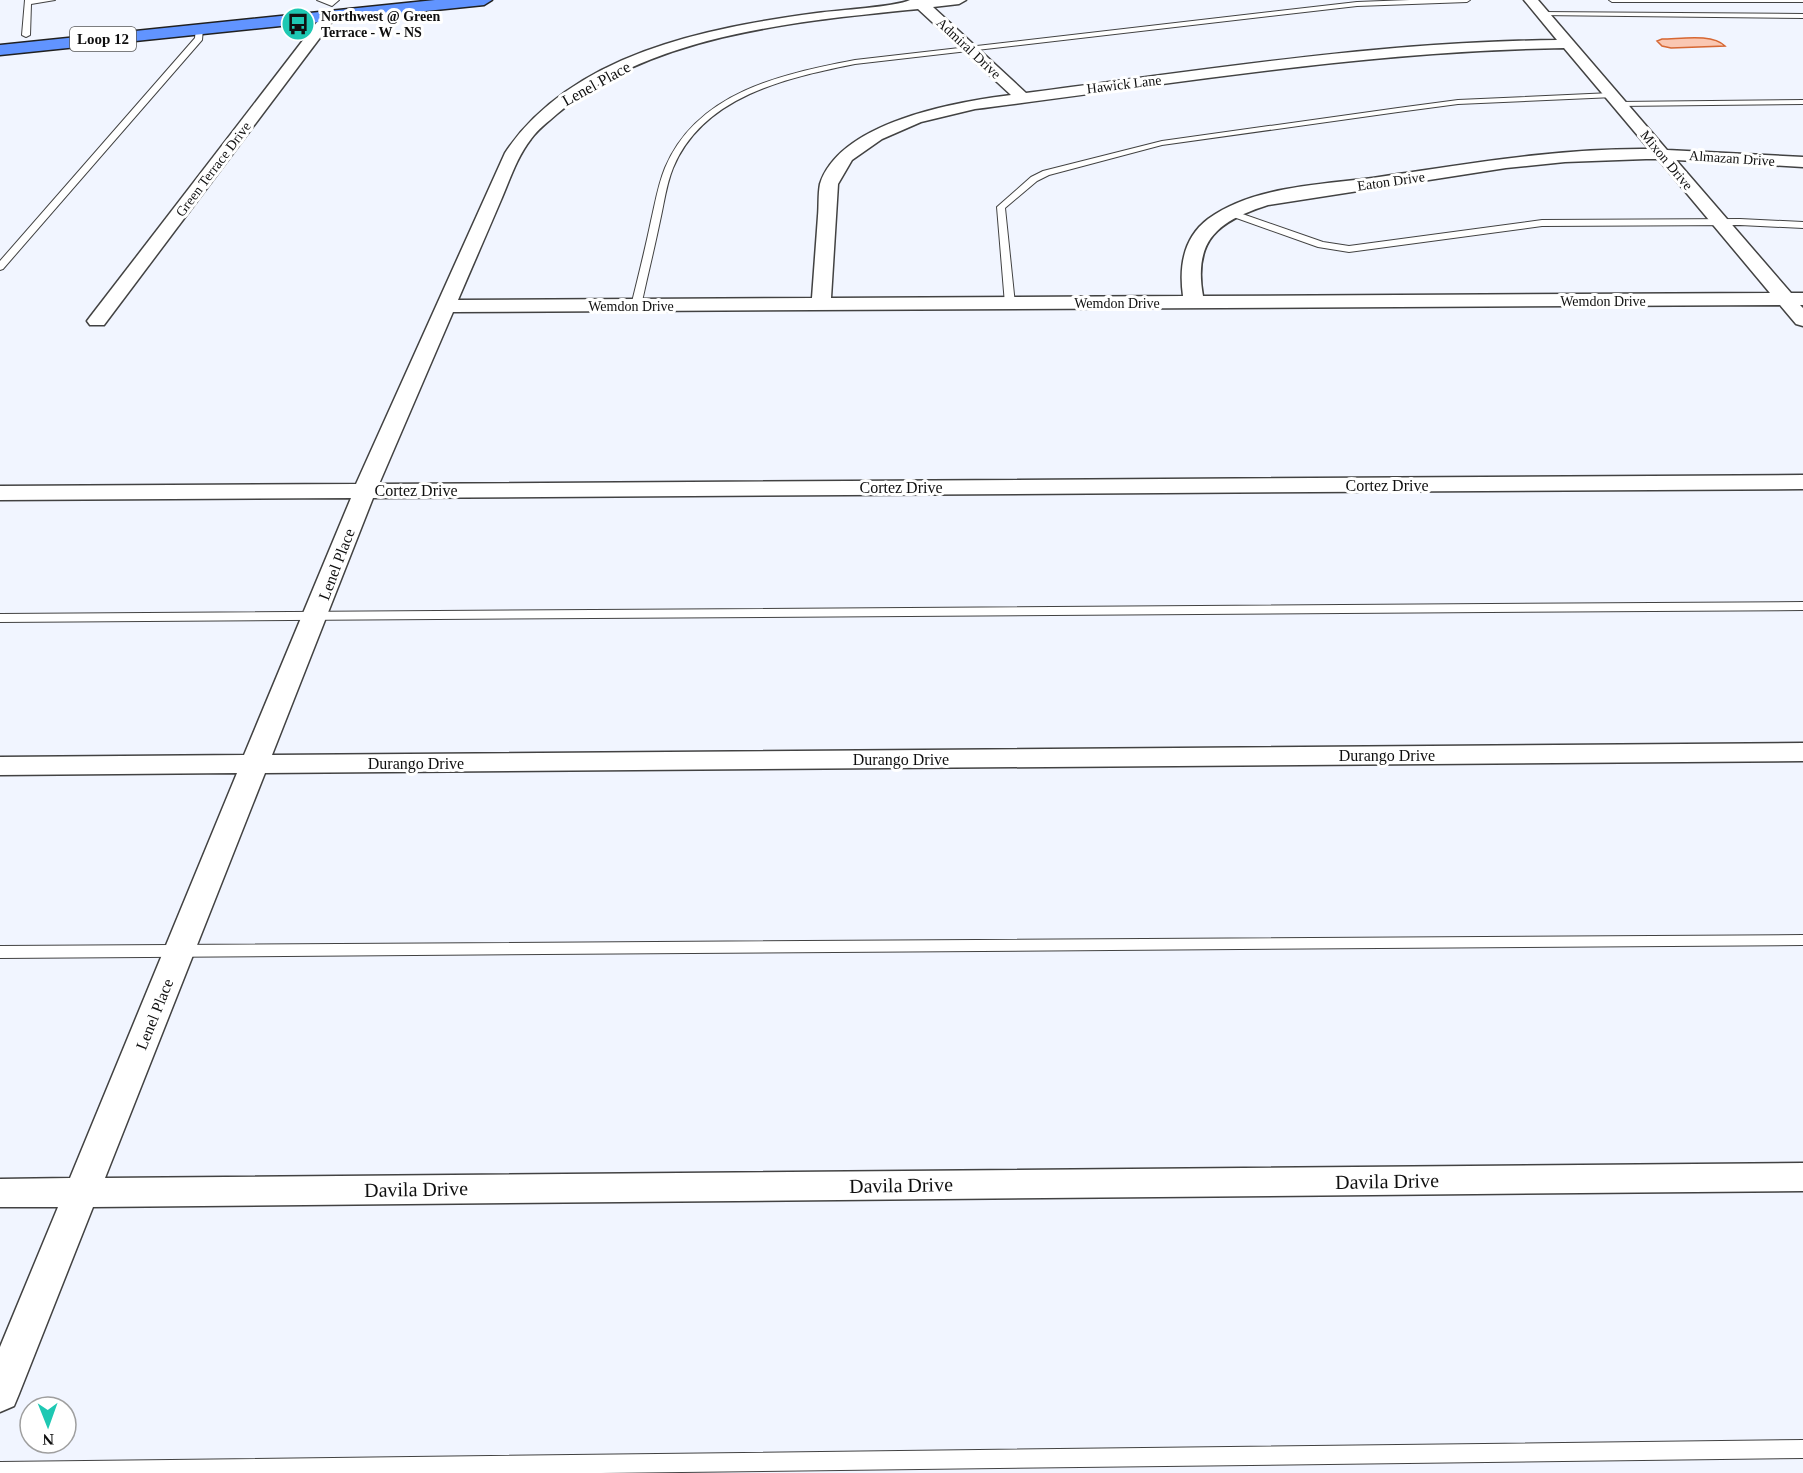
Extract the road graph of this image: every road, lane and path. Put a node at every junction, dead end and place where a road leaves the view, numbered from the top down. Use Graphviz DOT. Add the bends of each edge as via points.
graph roads {
  1 [pos="52,0"];
  2 [pos="371,0"];
  3 [pos="484,0"];
  4 [pos="959,0"];
  5 [pos="1467,0"];
  6 [pos="1531,0"];
  7 [pos="1612,0"];
  8 [pos="1803,0"];
  9 [pos="28,1"];
  10 [pos="919,2"];
  11 [pos="329,5"];
  12 [pos="1542,14"];
  13 [pos="1803,16"];
  14 [pos="199,29"];
  15 [pos="7,44"];
  16 [pos="1567,44"];
  17 [pos="969,48"];
  18 [pos="1022,97"];
  19 [pos="1617,102"];
  20 [pos="1803,102"];
  21 [pos="1803,108"];
  22 [pos="1662,154"];
  23 [pos="1803,162"];
  24 [pos="1231,213"];
  25 [pos="1719,223"];
  26 [pos="1803,225"];
  27 [pos="0,267"];
  28 [pos="1794,299"];
  29 [pos="1194,303"];
  30 [pos="821,304"];
  31 [pos="1010,304"];
  32 [pos="448,306"];
  33 [pos="636,306"];
  34 [pos="1803,320"];
  35 [pos="97,321"];
  36 [pos="1803,482"];
  37 [pos="365,490"];
  38 [pos="0,493"];
  39 [pos="1803,606"];
  40 [pos="316,616"];
  41 [pos="0,618"];
  42 [pos="1803,752"];
  43 [pos="256,764"];
  44 [pos="0,766"];
  45 [pos="1803,940"];
  46 [pos="181,951"];
  47 [pos="0,952"];
  48 [pos="1803,1177"];
  49 [pos="81,1192"];
  50 [pos="0,1193"];
  51 [pos="0,1394"];
  52 [pos="1803,1449"];
  53 [pos="0,1471"];
  1 -- 9 [label="lane"];
  2 -- 11 [label="main road, Loop 12"];
  3 -- 11 [label="main road, Loop 12"];
  4 -- 10 [label="street, Lenel Place"];
  5 -- 17 [label="lane" via="1357,4"];
  6 -- 12 [label="street, Mixon Drive"];
  7 -- 8 [label="lane"];
  9 -- 15 [label="lane"];
  10 -- 17 [label="street, Admiral Drive"];
  10 -- 32 [label="street, Lenel Place" via="715,36 631,63 581,88 531,127 513,153"];
  11 -- 14 [label="main road, Loop 12"];
  11 -- 15 [label="main road, Loop 12"];
  11 -- 35 [label="street, Green Terrace Drive"];
  12 -- 13 [label="lane"];
  12 -- 16 [label="street, Mixon Drive"];
  14 -- 15 [label="main road, Loop 12"];
  14 -- 27 [label="lane" via="199,38"];
  16 -- 18 [label="street, Hawick Lane" via="1383,52"];
  16 -- 19 [label="street, Mixon Drive"];
  17 -- 18 [label="street, Admiral Drive"];
  17 -- 33 [label="lane" via="794,74 751,90 704,118 690,132 669,167"];
  18 -- 30 [label="street, Hawick Lane" via="915,119 876,136 846,157 828,184"];
  19 -- 20 [label="lane"];
  19 -- 21 [label="lane"];
  19 -- 22 [label="street, Mixon Drive"];
  19 -- 31 [label="lane" via="1458,102 1162,143 1046,173 1001,207"];
  22 -- 23 [label="street, Almazan Drive"];
  22 -- 24 [label="street, Eaton Drive" via="1519,162 1294,195"];
  22 -- 25 [label="street, Mixon Drive"];
  24 -- 25 [label="lane" via="1321,245 1349,249 1542,223"];
  24 -- 29 [label="street, Eaton Drive" via="1213,224 1196,244 1188,268"];
  25 -- 26 [label="lane"];
  25 -- 28 [label="street, Mixon Drive"];
  28 -- 29 [label="street, Wemdon Drive"];
  28 -- 34 [label="street, Mixon Drive"];
  29 -- 31 [label="street, Wemdon Drive"];
  30 -- 31 [label="street, Wemdon Drive"];
  30 -- 33 [label="street, Wemdon Drive"];
  32 -- 33 [label="street, Wemdon Drive"];
  32 -- 37 [label="street, Lenel Place"];
  36 -- 37 [label="street, Cortez Drive"];
  37 -- 38 [label="street, Cortez Drive"];
  37 -- 40 [label="street, Lenel Place"];
  39 -- 40 [label="lane"];
  40 -- 41 [label="lane"];
  40 -- 43 [label="street, Lenel Place"];
  42 -- 43 [label="street, Durango Drive"];
  43 -- 44 [label="street, Durango Drive"];
  43 -- 46 [label="street, Lenel Place"];
  45 -- 46 [label="lane"];
  46 -- 47 [label="lane"];
  46 -- 49 [label="street, Lenel Place"];
  48 -- 49 [label="street, Davila Drive"];
  49 -- 50 [label="street, Davila Drive"];
  49 -- 51 [label="street, Lenel Place"];
  52 -- 53 [label="lane"];
}
